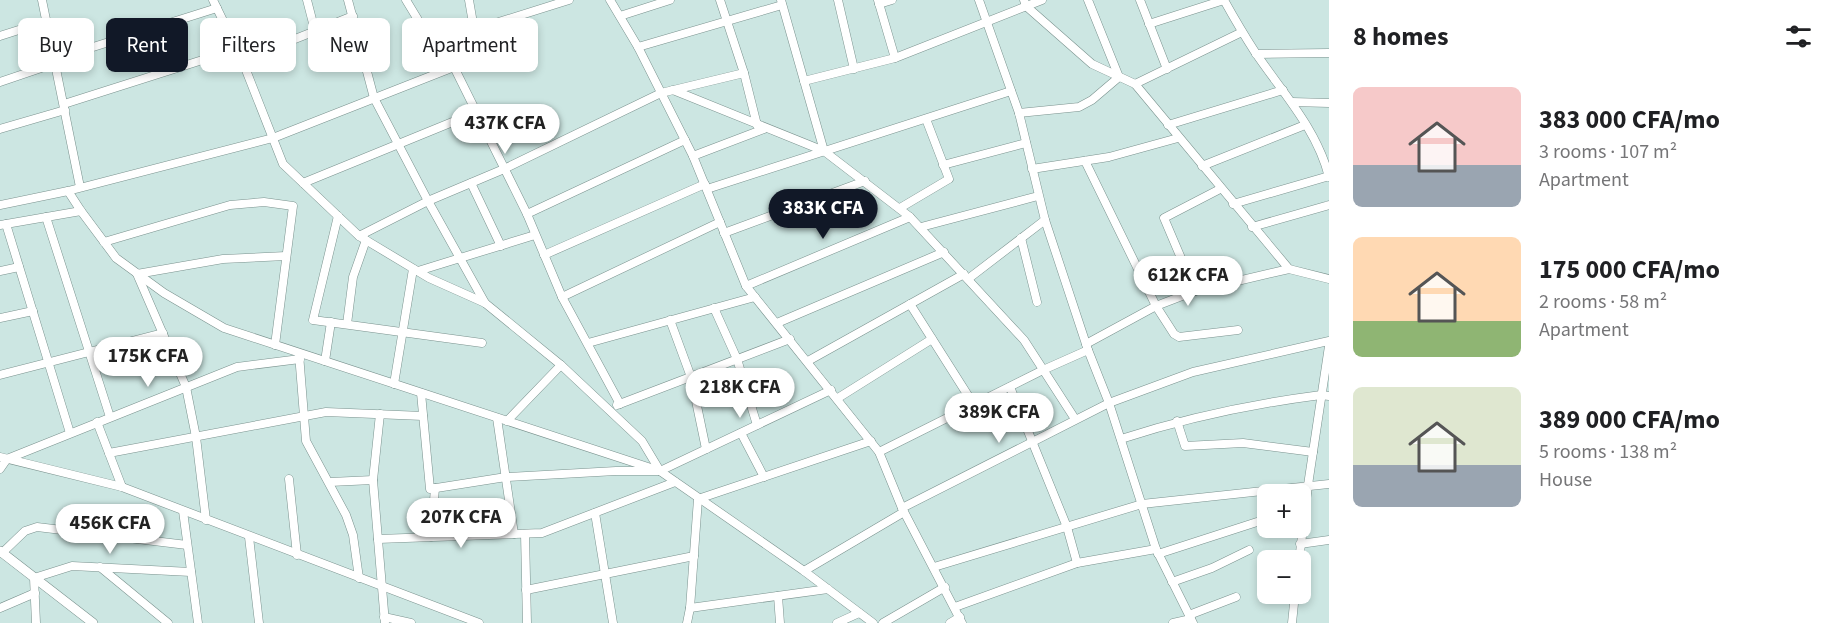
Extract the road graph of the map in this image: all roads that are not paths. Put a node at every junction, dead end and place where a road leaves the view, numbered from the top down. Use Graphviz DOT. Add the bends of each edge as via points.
graph roads {
  1 [pos="42,0"];
  2 [pos="308,0"];
  3 [pos="348,0"];
  4 [pos="406,0"];
  5 [pos="469,0"];
  6 [pos="568,0"];
  7 [pos="610,0"];
  8 [pos="670,0"];
  9 [pos="720,0"];
  10 [pos="837,0"];
  11 [pos="892,0"];
  12 [pos="979,0"];
  13 [pos="1042,0"];
  14 [pos="1088,0"];
  15 [pos="1140,0"];
  16 [pos="1224,0"];
  17 [pos="781,2"];
  18 [pos="878,2"];
  19 [pos="1025,3"];
  20 [pos="215,4"];
  21 [pos="353,16"];
  22 [pos="620,16"];
  23 [pos="47,18"];
  24 [pos="222,18"];
  25 [pos="312,18"];
  26 [pos="348,18"];
  27 [pos="417,18"];
  28 [pos="472,18"];
  29 [pos="510,18"];
  30 [pos="726,20"];
  31 [pos="986,21"];
  32 [pos="1149,24"];
  33 [pos="18,30"];
  34 [pos="1242,32"];
  35 [pos="0,36"];
  36 [pos="94,47"];
  37 [pos="638,47"];
  38 [pos="1329,53"];
  39 [pos="1256,54"];
  40 [pos="895,58"];
  41 [pos="200,61"];
  42 [pos="854,69"];
  43 [pos="1167,69"];
  44 [pos="26,72"];
  45 [pos="57,72"];
  46 [pos="247,72"];
  47 [pos="441,72"];
  48 [pos="457,72"];
  49 [pos="744,73"];
  50 [pos="1119,77"];
  51 [pos="804,81"];
  52 [pos="0,82"];
  53 [pos="1135,84"];
  54 [pos="673,90"];
  55 [pos="1283,90"];
  56 [pos="1011,91"];
  57 [pos="662,93"];
  58 [pos="374,98"];
  59 [pos="1292,102"];
  60 [pos="1329,102"];
  61 [pos="64,107"];
  62 [pos="477,112"];
  63 [pos="1019,113"];
  64 [pos="926,119"];
  65 [pos="1305,124"];
  66 [pos="1168,125"];
  67 [pos="760,127"];
  68 [pos="0,129"];
  69 [pos="273,138"];
  70 [pos="1178,138"];
  71 [pos="685,140"];
  72 [pos="1026,143"];
  73 [pos="398,144"];
  74 [pos="825,151"];
  75 [pos="693,156"];
  76 [pos="1085,161"];
  77 [pos="943,165"];
  78 [pos="1202,166"];
  79 [pos="504,169"];
  80 [pos="1032,169"];
  81 [pos="1329,175"];
  82 [pos="865,181"];
  83 [pos="303,183"];
  84 [pos="471,183"];
  85 [pos="80,187"];
  86 [pos="706,187"];
  87 [pos="1220,189"];
  88 [pos="68,190"];
  89 [pos="1038,196"];
  90 [pos="428,201"];
  91 [pos="1233,204"];
  92 [pos="0,205"];
  93 [pos="1329,205"];
  94 [pos="900,208"];
  95 [pos="81,211"];
  96 [pos="527,214"];
  97 [pos="338,216"];
  98 [pos="910,217"];
  99 [pos="46,218"];
  100 [pos="1045,220"];
  101 [pos="720,222"];
  102 [pos="3,225"];
  103 [pos="921,227"];
  104 [pos="1252,227"];
  105 [pos="724,233"];
  106 [pos="536,235"];
  107 [pos="359,236"];
  108 [pos="1021,238"];
  109 [pos="366,240"];
  110 [pos="104,242"];
  111 [pos="501,246"];
  112 [pos="944,252"];
  113 [pos="544,255"];
  114 [pos="286,256"];
  115 [pos="461,258"];
  116 [pos="19,267"];
  117 [pos="1289,269"];
  118 [pos="415,270"];
  119 [pos="0,271"];
  120 [pos="137,274"];
  121 [pos="966,277"];
  122 [pos="1329,279"];
  123 [pos="746,286"];
  124 [pos="1195,291"];
  125 [pos="562,297"];
  126 [pos="755,297"];
  127 [pos="1037,302"];
  128 [pos="485,303"];
  129 [pos="910,304"];
  130 [pos="1156,306"];
  131 [pos="714,308"];
  132 [pos="33,311"];
  133 [pos="0,318"];
  134 [pos="670,320"];
  135 [pos="331,322"];
  136 [pos="347,324"];
  137 [pos="777,324"];
  138 [pos="1238,330"];
  139 [pos="403,332"];
  140 [pos="163,333"];
  141 [pos="789,339"];
  142 [pos="932,339"];
  143 [pos="1329,341"];
  144 [pos="482,343"];
  145 [pos="588,343"];
  146 [pos="275,345"];
  147 [pos="1329,346"];
  148 [pos="1087,347"];
  149 [pos="89,352"];
  150 [pos="299,356"];
  151 [pos="737,359"];
  152 [pos="325,361"];
  153 [pos="808,361"];
  154 [pos="48,362"];
  155 [pos="561,365"];
  156 [pos="1043,370"];
  157 [pos="0,375"];
  158 [pos="691,377"];
  159 [pos="394,384"];
  160 [pos="186,387"];
  161 [pos="1010,387"];
  162 [pos="831,390"];
  163 [pos="421,393"];
  164 [pos="1325,396"];
  165 [pos="838,398"];
  166 [pos="1109,403"];
  167 [pos="620,404"];
  168 [pos="974,405"];
  169 [pos="608,408"];
  170 [pos="380,414"];
  171 [pos="305,416"];
  172 [pos="423,416"];
  173 [pos="110,417"];
  174 [pos="497,418"];
  175 [pos="1075,420"];
  176 [pos="507,421"];
  177 [pos="1177,421"];
  178 [pos="97,422"];
  179 [pos="757,426"];
  180 [pos="70,433"];
  181 [pos="741,433"];
  182 [pos="196,436"];
  183 [pos="1121,439"];
  184 [pos="871,441"];
  185 [pos="1032,441"];
  186 [pos="706,449"];
  187 [pos="879,452"];
  188 [pos="1313,452"];
  189 [pos="109,453"];
  190 [pos="3,458"];
  191 [pos="0,469"];
  192 [pos="660,471"];
  193 [pos="506,477"];
  194 [pos="764,477"];
  195 [pos="289,479"];
  196 [pos="373,480"];
  197 [pos="330,482"];
  198 [pos="675,482"];
  199 [pos="1308,484"];
  200 [pos="1329,484"];
  201 [pos="1311,485"];
  202 [pos="122,487"];
  203 [pos="435,488"];
  204 [pos="1257,491"];
  205 [pos="698,499"];
  206 [pos="1142,504"];
  207 [pos="903,510"];
  208 [pos="183,511"];
  209 [pos="595,513"];
  210 [pos="206,520"];
  211 [pos="1257,522"];
  212 [pos="1067,527"];
  213 [pos="514,534"];
  214 [pos="525,534"];
  215 [pos="249,537"];
  216 [pos="431,537"];
  217 [pos="1300,538"];
  218 [pos="378,539"];
  219 [pos="1329,540"];
  220 [pos="1300,544"];
  221 [pos="187,545"];
  222 [pos="1249,550"];
  223 [pos="1300,550"];
  224 [pos="1,552"];
  225 [pos="1157,552"];
  226 [pos="297,555"];
  227 [pos="694,556"];
  228 [pos="1077,563"];
  229 [pos="100,567"];
  230 [pos="934,567"];
  231 [pos="804,571"];
  232 [pos="191,572"];
  233 [pos="605,574"];
  234 [pos="34,578"];
  235 [pos="359,578"];
  236 [pos="1172,582"];
  237 [pos="382,587"];
  238 [pos="945,588"];
  239 [pos="828,589"];
  240 [pos="526,590"];
  241 [pos="35,592"];
  242 [pos="778,596"];
  243 [pos="1236,597"];
  244 [pos="1294,604"];
  245 [pos="956,607"];
  246 [pos="0,608"];
  247 [pos="690,608"];
  248 [pos="859,613"];
  249 [pos="1191,619"];
  250 [pos="385,620"];
  251 [pos="961,620"];
  252 [pos="36,623"];
  253 [pos="93,623"];
  254 [pos="168,623"];
  255 [pos="198,623"];
  256 [pos="259,623"];
  257 [pos="411,623"];
  258 [pos="479,623"];
  259 [pos="527,623"];
  260 [pos="614,623"];
  261 [pos="687,623"];
  262 [pos="780,623"];
  263 [pos="837,623"];
  264 [pos="873,623"];
  265 [pos="883,623"];
  266 [pos="950,623"];
  267 [pos="1173,623"];
  268 [pos="1292,623"];
  1 -- 23 [label="street"];
  2 -- 25 [label="street"];
  3 -- 21 [label="street"];
  4 -- 27 [label="street"];
  5 -- 28 [label="street"];
  6 -- 29 [label="street"];
  7 -- 22 [label="street"];
  8 -- 22 [label="street"];
  9 -- 30 [label="street"];
  10 -- 42 [label="street"];
  11 -- 18 [label="street"];
  12 -- 31 [label="street"];
  13 -- 19 [label="street"];
  14 -- 50 [label="street"];
  15 -- 32 [label="street"];
  16 -- 32 [label="street"];
  16 -- 34 [label="street"];
  17 -- 30 [label="street"];
  17 -- 51 [label="street"];
  18 -- 40 [label="street"];
  19 -- 31 [label="street"];
  19 -- 50 [label="street" via="1092,64"];
  20 -- 24 [label="street"];
  20 -- 36 [label="street"];
  21 -- 26 [label="street"];
  21 -- 58 [label="street"];
  22 -- 37 [label="street"];
  30 -- 37 [label="street"];
  30 -- 49 [label="street"];
  31 -- 40 [label="street"];
  31 -- 56 [label="street"];
  32 -- 43 [label="street"];
  33 -- 35 [label="street"];
  34 -- 39 [label="street"];
  34 -- 43 [label="street"];
  37 -- 57 [label="street"];
  38 -- 39 [label="street"];
  39 -- 55 [label="street"];
  40 -- 42 [label="street"];
  41 -- 61 [label="street"];
  42 -- 51 [label="street"];
  43 -- 53 [label="street"];
  44 -- 52 [label="street"];
  45 -- 61 [label="street"];
  46 -- 69 [label="street"];
  47 -- 58 [label="street"];
  48 -- 62 [label="street"];
  49 -- 54 [label="street"];
  49 -- 67 [label="street"];
  50 -- 53 [label="street"];
  50 -- 63 [label="street" via="1079,107"];
  51 -- 74 [label="street"];
  53 -- 66 [label="street"];
  54 -- 57 [label="street"];
  54 -- 67 [label="street"];
  55 -- 59 [label="street"];
  55 -- 66 [label="street"];
  56 -- 63 [label="street"];
  56 -- 64 [label="street"];
  57 -- 71 [label="street"];
  57 -- 79 [label="street"];
  58 -- 69 [label="street"];
  58 -- 73 [label="street"];
  59 -- 60 [label="street"];
  59 -- 65 [label="street"];
  61 -- 68 [label="street"];
  61 -- 85 [label="street"];
  62 -- 73 [label="street"];
  62 -- 79 [label="street"];
  63 -- 72 [label="street"];
  64 -- 74 [label="street"];
  64 -- 77 [label="street"];
  65 -- 78 [label="street"];
  65 -- 81 [label="street"];
  66 -- 70 [label="street"];
  67 -- 74 [label="street"];
  67 -- 75 [label="street"];
  69 -- 83 [label="street" via="283,165"];
  69 -- 85 [label="street"];
  70 -- 76 [label="street"];
  70 -- 78 [label="street"];
  71 -- 75 [label="street"];
  71 -- 96 [label="street"];
  72 -- 77 [label="street"];
  72 -- 80 [label="street"];
  73 -- 83 [label="street"];
  73 -- 90 [label="street"];
  74 -- 82 [label="street"];
  74 -- 86 [label="street"];
  75 -- 86 [label="street"];
  76 -- 80 [label="street"];
  76 -- 130 [label="street"];
  77 -- 94 [label="street" via="948,179"];
  78 -- 87 [label="street"];
  79 -- 84 [label="street"];
  79 -- 96 [label="street"];
  80 -- 89 [label="street"];
  81 -- 91 [label="street"];
  82 -- 94 [label="street"];
  82 -- 105 [label="street"];
  83 -- 97 [label="street"];
  84 -- 90 [label="street"];
  84 -- 111 [label="street"];
  85 -- 88 [label="street"];
  86 -- 101 [label="street"];
  86 -- 113 [label="street"];
  87 -- 91 [label="street"];
  87 -- 124 [label="street" via="1164,218"];
  88 -- 92 [label="street"];
  88 -- 95 [label="street"];
  89 -- 100 [label="street"];
  89 -- 103 [label="street"];
  90 -- 107 [label="street"];
  90 -- 115 [label="street"];
  91 -- 104 [label="street"];
  93 -- 104 [label="street"];
  94 -- 98 [label="street"];
  95 -- 99 [label="street"];
  95 -- 110 [label="street"];
  96 -- 106 [label="street"];
  97 -- 107 [label="street"];
  97 -- 135 [label="street" via="313,320"];
  98 -- 103 [label="street"];
  98 -- 123 [label="street"];
  99 -- 102 [label="street"];
  99 -- 149 [label="street"];
  100 -- 108 [label="street"];
  100 -- 148 [label="street"];
  101 -- 105 [label="street"];
  101 -- 125 [label="street"];
  102 -- 116 [label="street"];
  103 -- 112 [label="street"];
  104 -- 117 [label="street"];
  105 -- 123 [label="street"];
  106 -- 111 [label="street"];
  106 -- 113 [label="street"];
  107 -- 109 [label="street"];
  108 -- 121 [label="street"];
  108 -- 127 [label="street"];
  109 -- 118 [label="street"];
  109 -- 136 [label="street" via="353,277"];
  110 -- 114 [label="street" via="230,205 264,202 293,206"];
  110 -- 120 [label="street" via="116,258"];
  111 -- 115 [label="street"];
  112 -- 121 [label="street"];
  112 -- 137 [label="street"];
  113 -- 125 [label="street"];
  114 -- 120 [label="street" via="223,259"];
  114 -- 146 [label="street"];
  115 -- 118 [label="street"];
  115 -- 128 [label="street"];
  116 -- 119 [label="street"];
  116 -- 132 [label="street"];
  117 -- 122 [label="street"];
  117 -- 124 [label="street"];
  118 -- 128 [label="street"];
  118 -- 139 [label="street"];
  120 -- 140 [label="street"];
  120 -- 146 [label="street" via="224,328"];
  121 -- 129 [label="street"];
  121 -- 156 [label="street" via="1024,340"];
  123 -- 126 [label="street"];
  124 -- 130 [label="street"];
  125 -- 145 [label="street"];
  126 -- 131 [label="street"];
  126 -- 137 [label="street"];
  128 -- 155 [label="street"];
  129 -- 142 [label="street"];
  129 -- 153 [label="street"];
  130 -- 138 [label="street" via="1179,337"];
  130 -- 148 [label="street"];
  131 -- 134 [label="street"];
  131 -- 151 [label="street"];
  132 -- 133 [label="street"];
  132 -- 154 [label="street"];
  134 -- 145 [label="street"];
  134 -- 158 [label="street"];
  135 -- 136 [label="street"];
  135 -- 152 [label="street"];
  136 -- 139 [label="street"];
  137 -- 141 [label="street"];
  139 -- 144 [label="street"];
  139 -- 159 [label="street"];
  140 -- 149 [label="street"];
  140 -- 160 [label="street"];
  141 -- 151 [label="street"];
  141 -- 153 [label="street"];
  142 -- 165 [label="street"];
  142 -- 168 [label="street"];
  143 -- 166 [label="street" via="1193,372"];
  145 -- 167 [label="street"];
  146 -- 150 [label="street"];
  147 -- 164 [label="street"];
  148 -- 156 [label="street"];
  148 -- 166 [label="street"];
  149 -- 154 [label="street"];
  149 -- 173 [label="street"];
  150 -- 152 [label="street"];
  150 -- 160 [label="street" via="237,367"];
  150 -- 171 [label="street"];
  151 -- 158 [label="street"];
  151 -- 179 [label="street"];
  152 -- 159 [label="street"];
  153 -- 162 [label="street"];
  154 -- 157 [label="street"];
  154 -- 180 [label="street"];
  155 -- 169 [label="street"];
  155 -- 176 [label="street"];
  156 -- 161 [label="street"];
  156 -- 175 [label="street"];
  158 -- 167 [label="street"];
  158 -- 186 [label="street"];
  159 -- 163 [label="street"];
  160 -- 173 [label="street"];
  160 -- 182 [label="street"];
  161 -- 168 [label="street"];
  161 -- 185 [label="street"];
  162 -- 165 [label="street"];
  162 -- 179 [label="street"];
  163 -- 172 [label="street"];
  163 -- 174 [label="street"];
  164 -- 177 [label="street" via="1265,402"];
  164 -- 188 [label="street"];
  165 -- 184 [label="street"];
  166 -- 175 [label="street"];
  166 -- 183 [label="street"];
  167 -- 169 [label="street"];
  168 -- 187 [label="street"];
  169 -- 192 [label="street" via="642,441"];
  170 -- 171 [label="street" via="326,412"];
  170 -- 172 [label="street"];
  170 -- 196 [label="street"];
  171 -- 182 [label="street"];
  171 -- 197 [label="street" via="306,441"];
  172 -- 203 [label="street" via="430,489"];
  173 -- 178 [label="street"];
  174 -- 176 [label="street"];
  174 -- 193 [label="street"];
  175 -- 185 [label="street"];
  176 -- 192 [label="street"];
  177 -- 183 [label="street"];
  177 -- 188 [label="street" via="1185,446 1243,443"];
  178 -- 180 [label="street"];
  178 -- 189 [label="street"];
  179 -- 181 [label="street"];
  180 -- 190 [label="street"];
  181 -- 186 [label="street"];
  181 -- 194 [label="street"];
  182 -- 189 [label="street"];
  182 -- 210 [label="street"];
  183 -- 206 [label="street"];
  184 -- 187 [label="street"];
  184 -- 194 [label="street"];
  185 -- 207 [label="street"];
  185 -- 212 [label="street"];
  186 -- 192 [label="street"];
  187 -- 207 [label="street"];
  188 -- 199 [label="street"];
  189 -- 202 [label="street"];
  190 -- 191 [label="street"];
  190 -- 202 [label="street"];
  192 -- 193 [label="street"];
  192 -- 198 [label="street"];
  193 -- 203 [label="street"];
  193 -- 213 [label="street"];
  194 -- 205 [label="street"];
  195 -- 226 [label="street"];
  196 -- 197 [label="street"];
  196 -- 218 [label="street"];
  197 -- 235 [label="street" via="353,535"];
  198 -- 205 [label="street"];
  198 -- 209 [label="street"];
  200 -- 201 [label="street"];
  202 -- 208 [label="street"];
  203 -- 216 [label="street"];
  204 -- 206 [label="street"];
  205 -- 227 [label="street"];
  205 -- 231 [label="street"];
  206 -- 212 [label="street"];
  206 -- 225 [label="street"];
  207 -- 230 [label="street"];
  207 -- 231 [label="street"];
  208 -- 210 [label="street"];
  208 -- 221 [label="street"];
  209 -- 214 [label="street" via="542,533"];
  209 -- 233 [label="street"];
  210 -- 215 [label="street"];
  211 -- 225 [label="street"];
  212 -- 228 [label="street"];
  212 -- 230 [label="street"];
  213 -- 214 [label="street"];
  213 -- 216 [label="street"];
  214 -- 240 [label="street"];
  215 -- 226 [label="street"];
  215 -- 256 [label="street"];
  216 -- 218 [label="street"];
  217 -- 220 [label="street"];
  218 -- 237 [label="street"];
  219 -- 220 [label="street"];
  220 -- 223 [label="street"];
  221 -- 224 [label="street" via="37,526"];
  221 -- 232 [label="street"];
  222 -- 236 [label="street"];
  224 -- 234 [label="street"];
  225 -- 228 [label="street"];
  225 -- 236 [label="street"];
  226 -- 235 [label="street"];
  227 -- 233 [label="street"];
  227 -- 247 [label="street"];
  228 -- 245 [label="street"];
  229 -- 232 [label="street"];
  229 -- 234 [label="street" via="72,566"];
  229 -- 254 [label="street"];
  230 -- 238 [label="street"];
  231 -- 239 [label="street"];
  232 -- 255 [label="street"];
  233 -- 240 [label="street"];
  233 -- 260 [label="street"];
  234 -- 241 [label="street"];
  234 -- 253 [label="street"];
  235 -- 237 [label="street"];
  236 -- 249 [label="street"];
  237 -- 250 [label="street"];
  237 -- 258 [label="street"];
  238 -- 245 [label="street"];
  238 -- 265 [label="street"];
  239 -- 242 [label="street"];
  239 -- 248 [label="street"];
  240 -- 259 [label="street"];
  241 -- 246 [label="street"];
  241 -- 252 [label="street"];
  242 -- 247 [label="street"];
  242 -- 262 [label="street"];
  243 -- 249 [label="street"];
  244 -- 268 [label="street"];
  245 -- 251 [label="street"];
  247 -- 261 [label="street"];
  248 -- 263 [label="street"];
  248 -- 264 [label="street"];
  249 -- 267 [label="street"];
  250 -- 257 [label="street"];
  251 -- 266 [label="street"];
}
